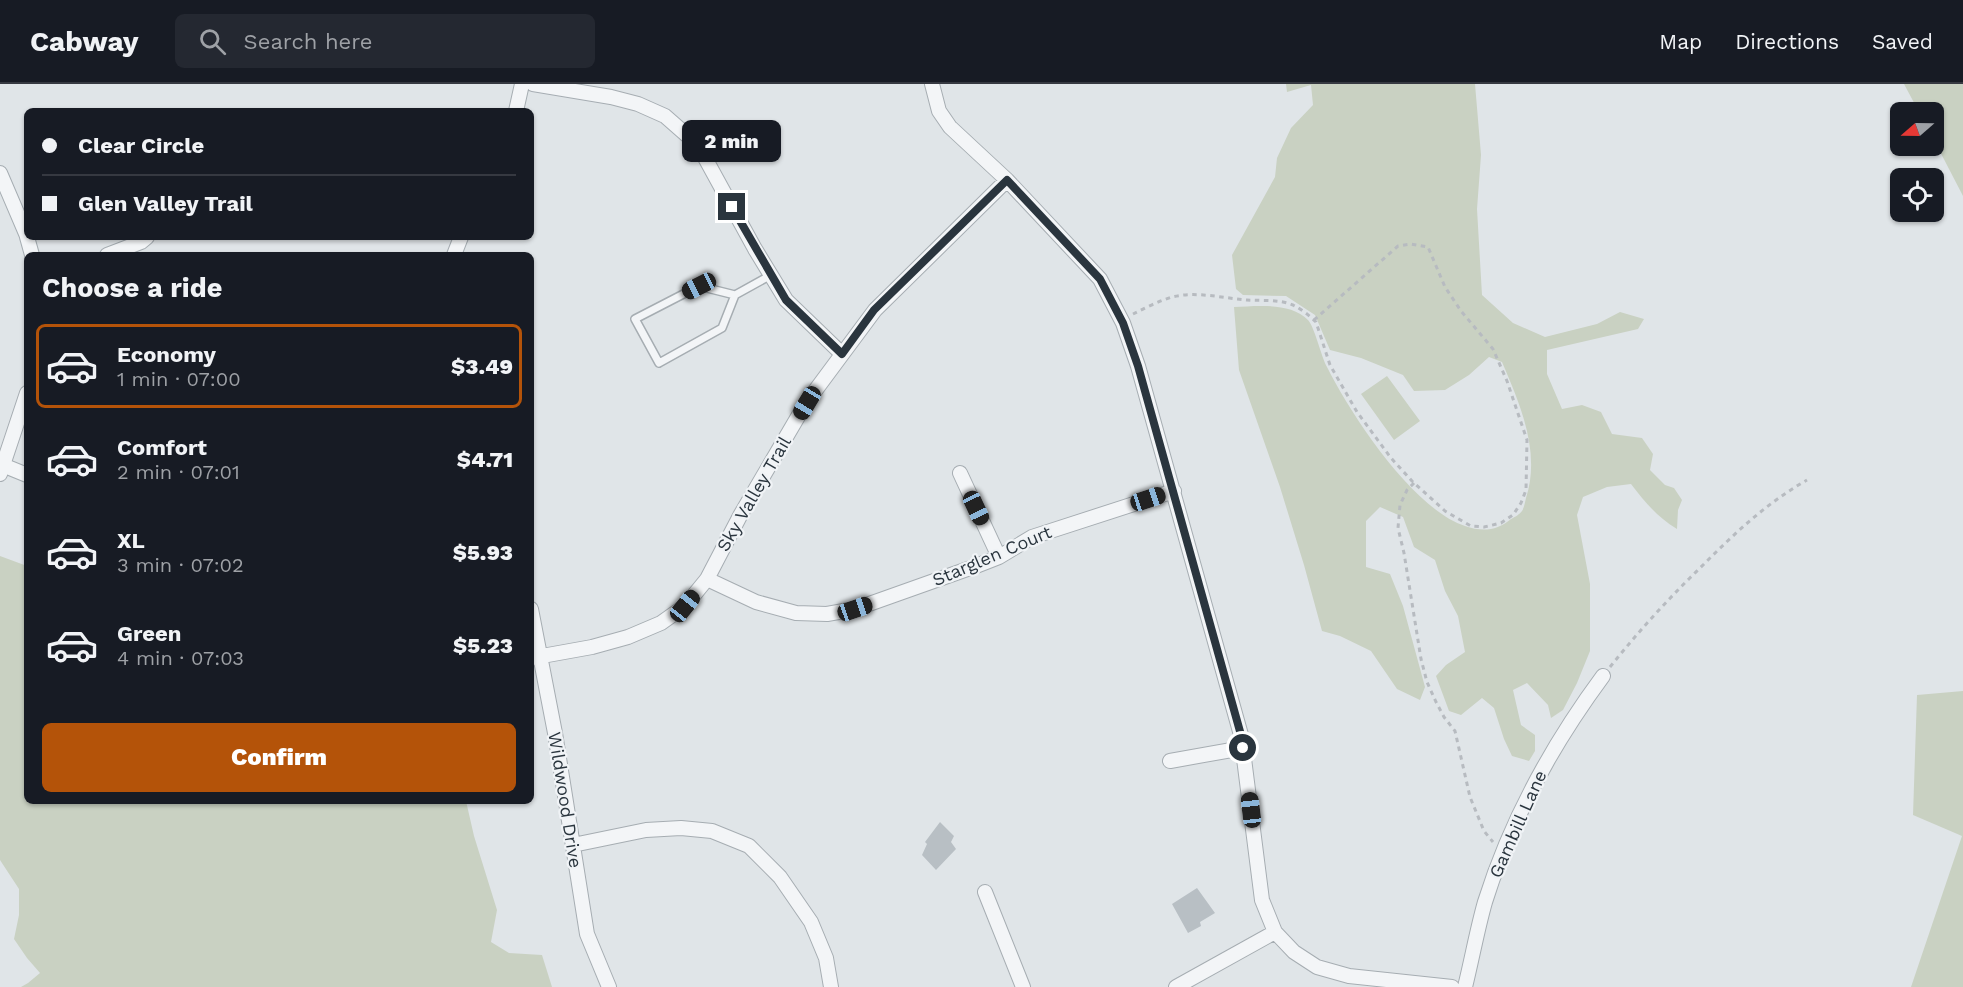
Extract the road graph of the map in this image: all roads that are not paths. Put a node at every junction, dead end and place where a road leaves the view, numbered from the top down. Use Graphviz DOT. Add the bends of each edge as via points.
graph roads {
  1 [pos="522,84"];
  2 [pos="533,84"];
  3 [pos="932,84"];
  4 [pos="517,108"];
  5 [pos="0,173"];
  6 [pos="1007,180"];
  7 [pos="24,230"];
  8 [pos="143,240"];
  9 [pos="115,252"];
  10 [pos="771,275"];
  11 [pos="735,295"];
  12 [pos="842,354"];
  13 [pos="24,402"];
  14 [pos="1,468"];
  15 [pos="960,473"];
  16 [pos="24,474"];
  17 [pos="1174,491"];
  18 [pos="999,557"];
  19 [pos="707,579"];
  20 [pos="535,657"];
  21 [pos="1603,676"];
  22 [pos="1243,748"];
  23 [pos="1170,761"];
  24 [pos="573,845"];
  25 [pos="985,892"];
  26 [pos="1275,932"];
  27 [pos="609,987"];
  28 [pos="831,987"];
  29 [pos="1023,987"];
  30 [pos="1176,987"];
  31 [pos="1452,987"];
  32 [pos="1466,987"];
  1 -- 4 [label="street"];
  2 -- 10 [label="street" via="611,97 665,116 698,145"];
  3 -- 6 [label="street" via="939,111 950,128"];
  5 -- 7 [label="street"];
  6 -- 12 [label="street, Sky Valley Trail" via="874,310"];
  6 -- 17 [label="street" via="1100,279 1123,323 1136,360"];
  8 -- 9 [label="street"];
  10 -- 11 [label="lane"];
  10 -- 12 [label="street" via="786,300"];
  11 -- 11 [label="lane" via="722,328 660,363 635,319 699,286"];
  12 -- 19 [label="street, Sky Valley Trail" via="801,412"];
  13 -- 14 [label="street"];
  14 -- 16 [label="street"];
  15 -- 18 [label="street"];
  17 -- 18 [label="street, Starglen Court" via="1032,537"];
  17 -- 22 [label="street"];
  18 -- 19 [label="street, Starglen Court" via="855,609 827,614 796,613 756,602"];
  19 -- 20 [label="street, Sky Valley Trail" via="685,606 661,624 592,647"];
  20 -- 24 [label="street, Wildwood Drive" via="555,733"];
  21 -- 32 [label="street, Gambill Lane" via="1575,714 1523,804 1484,905"];
  22 -- 23 [label="street"];
  22 -- 26 [label="street" via="1263,900"];
  24 -- 27 [label="street, Wildwood Drive" via="588,934"];
  24 -- 28 [label="street" via="646,830 681,828 712,831 749,846 782,879 811,922 826,958"];
  25 -- 29 [label="street"];
  26 -- 30 [label="street"];
  26 -- 31 [label="street" via="1294,952 1317,967 1349,976"];
}
